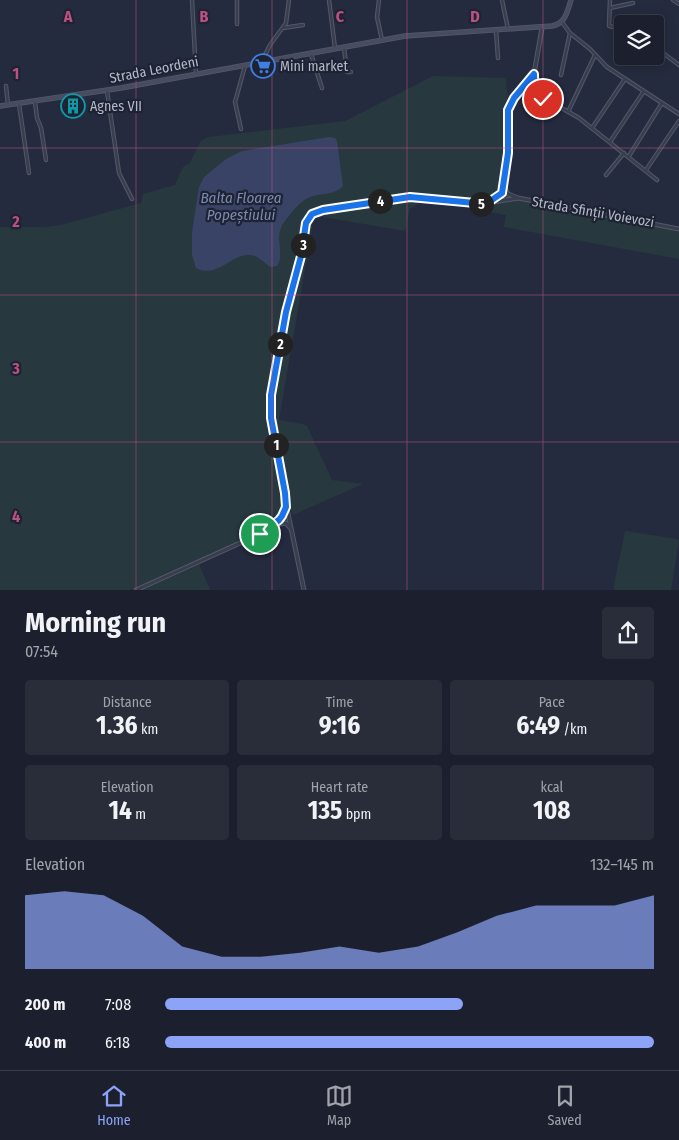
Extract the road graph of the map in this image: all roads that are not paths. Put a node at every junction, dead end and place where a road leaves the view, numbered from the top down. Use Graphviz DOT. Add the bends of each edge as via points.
graph roads {
  1 [pos="192,0"];
  2 [pos="237,0"];
  3 [pos="289,0"];
  4 [pos="329,0"];
  5 [pos="379,0"];
  6 [pos="502,0"];
  7 [pos="571,0"];
  8 [pos="610,0"];
  9 [pos="673,0"];
  10 [pos="633,3"];
  11 [pos="679,4"];
  12 [pos="610,8"];
  13 [pos="562,22"];
  14 [pos="237,24"];
  15 [pos="303,25"];
  16 [pos="283,28"];
  17 [pos="542,28"];
  18 [pos="614,28"];
  19 [pos="508,29"];
  20 [pos="496,30"];
  21 [pos="570,33"];
  22 [pos="382,40"];
  23 [pos="344,46"];
  24 [pos="335,48"];
  25 [pos="311,53"];
  26 [pos="664,54"];
  27 [pos="595,55"];
  28 [pos="498,58"];
  29 [pos="262,62"];
  30 [pos="246,64"];
  31 [pos="679,65"];
  32 [pos="351,72"];
  33 [pos="196,74"];
  34 [pos="534,74"];
  35 [pos="561,75"];
  36 [pos="625,79"];
  37 [pos="6,86"];
  38 [pos="322,88"];
  39 [pos="107,90"];
  40 [pos="644,91"];
  41 [pos="35,102"];
  42 [pos="662,103"];
  43 [pos="19,104"];
  44 [pos="8,105"];
  45 [pos="0,106"];
  46 [pos="568,112"];
  47 [pos="679,114"];
  48 [pos="679,121"];
  49 [pos="592,128"];
  50 [pos="241,129"];
  51 [pos="610,142"];
  52 [pos="624,153"];
  53 [pos="628,156"];
  54 [pos="46,160"];
  55 [pos="646,170"];
  56 [pos="29,173"];
  57 [pos="606,174"];
  58 [pos="657,180"];
  59 [pos="503,184"];
  60 [pos="508,193"];
  61 [pos="501,194"];
  62 [pos="518,198"];
  63 [pos="132,199"];
  64 [pos="506,200"];
  65 [pos="486,204"];
  66 [pos="679,229"];
  67 [pos="286,504"];
  68 [pos="282,517"];
  69 [pos="289,518"];
  70 [pos="285,523"];
  71 [pos="272,526"];
  72 [pos="293,532"];
  73 [pos="136,590"];
  74 [pos="304,590"];
  1 -- 33 [label="street"];
  2 -- 14 [label="street"];
  3 -- 16 [label="street" via="288,17"];
  4 -- 24 [label="street"];
  5 -- 22 [label="street" via="377,17"];
  6 -- 19 [label="street"];
  7 -- 13 [label="main road"];
  8 -- 12 [label="street"];
  9 -- 11 [label="street"];
  10 -- 12 [label="street"];
  12 -- 18 [label="street" via="608,24"];
  13 -- 17 [label="main road, Strada Leordeni"];
  13 -- 21 [label="street"];
  15 -- 16 [label="street"];
  16 -- 29 [label="street"];
  17 -- 19 [label="main road, Strada Leordeni"];
  17 -- 34 [label="street"];
  19 -- 20 [label="main road, Strada Leordeni"];
  20 -- 22 [label="main road, Strada Leordeni"];
  20 -- 28 [label="street"];
  21 -- 27 [label="street"];
  21 -- 35 [label="street"];
  22 -- 23 [label="main road, Strada Leordeni"];
  23 -- 24 [label="main road, Strada Leordeni"];
  23 -- 32 [label="street" via="347,71"];
  24 -- 25 [label="main road, Strada Leordeni"];
  25 -- 29 [label="main road, Strada Leordeni"];
  25 -- 38 [label="street"];
  26 -- 31 [label="street"];
  27 -- 36 [label="street"];
  27 -- 46 [label="street"];
  29 -- 30 [label="main road, Strada Leordeni"];
  30 -- 33 [label="main road, Strada Leordeni"];
  30 -- 50 [label="street" via="235,102"];
  33 -- 39 [label="main road, Strada Leordeni"];
  34 -- 46 [label="street" via="535,93"];
  34 -- 59 [label="street" via="508,110 508,153"];
  36 -- 40 [label="street"];
  36 -- 49 [label="street"];
  37 -- 44 [label="street"];
  39 -- 41 [label="main road, Strada Leordeni"];
  39 -- 63 [label="street" via="119,173"];
  40 -- 42 [label="street"];
  40 -- 51 [label="street"];
  41 -- 43 [label="main road, Strada Leordeni"];
  41 -- 54 [label="street"];
  42 -- 47 [label="street"];
  42 -- 53 [label="street"];
  43 -- 44 [label="main road, Strada Leordeni"];
  43 -- 56 [label="street"];
  44 -- 45 [label="main road, Strada Leordeni"];
  46 -- 49 [label="street"];
  48 -- 55 [label="street"];
  49 -- 51 [label="street"];
  51 -- 52 [label="street"];
  52 -- 53 [label="street"];
  52 -- 57 [label="street"];
  53 -- 55 [label="street"];
  55 -- 58 [label="street"];
  59 -- 60 [label="street"];
  59 -- 61 [label="street"];
  60 -- 61 [label="street"];
  60 -- 62 [label="street, Strada Sfinții Voievozi"];
  60 -- 64 [label="street"];
  61 -- 64 [label="street" via="501,198"];
  61 -- 65 [label="street"];
  62 -- 64 [label="street"];
  62 -- 66 [label="street, Strada Sfinții Voievozi"];
  64 -- 65 [label="street"];
  65 -- 67 [label="street" via="405,197 323,210 308,218 270,401"];
  67 -- 68 [label="street"];
  67 -- 69 [label="street"];
  68 -- 69 [label="street" via="286,515"];
  68 -- 70 [label="street"];
  68 -- 71 [label="street"];
  69 -- 70 [label="street"];
  69 -- 72 [label="street"];
  70 -- 71 [label="street"];
  70 -- 72 [label="street"];
  71 -- 73 [label="street" via="249,540"];
  72 -- 74 [label="street"];
}
